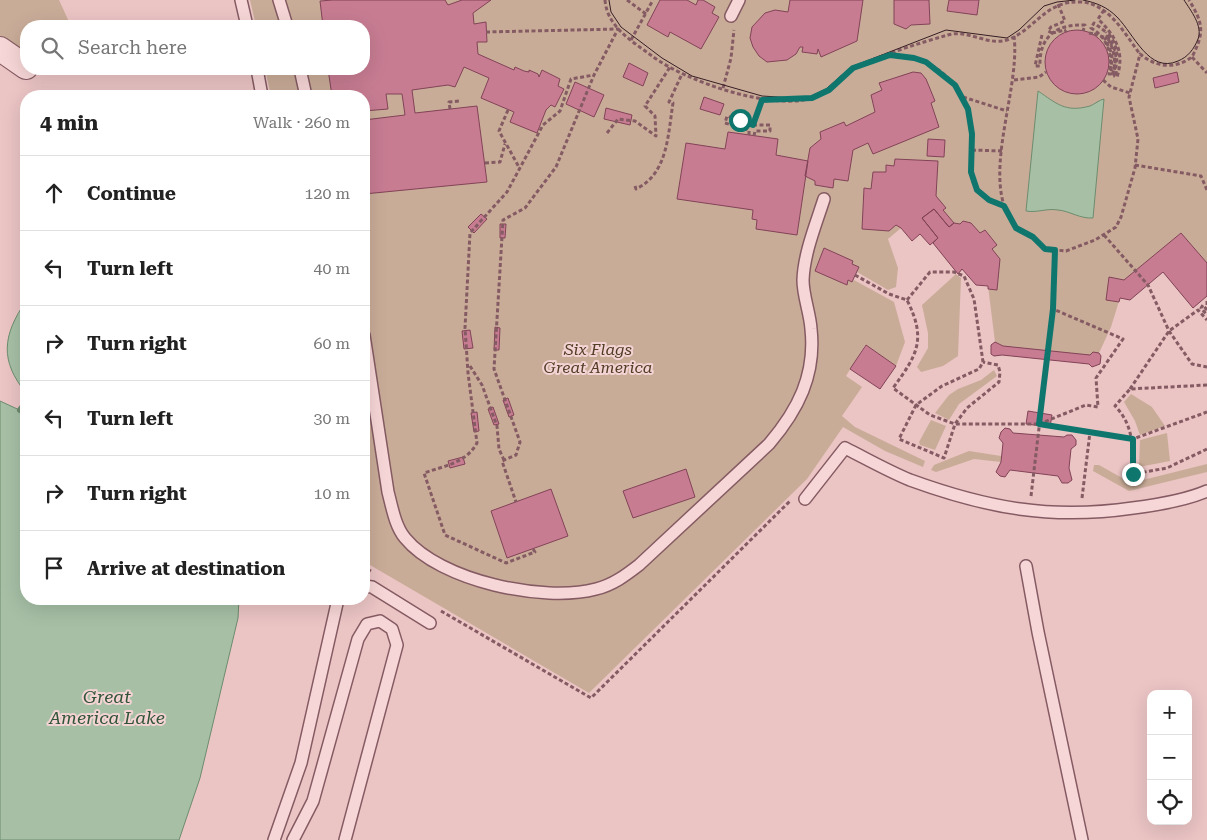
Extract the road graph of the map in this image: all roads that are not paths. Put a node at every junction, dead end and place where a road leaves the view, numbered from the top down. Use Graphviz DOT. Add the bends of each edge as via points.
graph roads {
  1 [pos="241,0"];
  2 [pos="281,0"];
  3 [pos="740,0"];
  4 [pos="730,16"];
  5 [pos="246,20"];
  6 [pos="286,20"];
  7 [pos="0,49"];
  8 [pos="20,63"];
  9 [pos="258,75"];
  10 [pos="301,75"];
  11 [pos="261,90"];
  12 [pos="305,90"];
  13 [pos="824,198"];
  14 [pos="370,374"];
  15 [pos="1207,491"];
  16 [pos="805,499"];
  17 [pos="1026,566"];
  18 [pos="370,587"];
  19 [pos="337,605"];
  20 [pos="430,623"];
  21 [pos="274,840"];
  22 [pos="293,840"];
  23 [pos="344,840"];
  24 [pos="1082,840"];
  1 -- 5 [label="lane"];
  2 -- 6 [label="lane"];
  3 -- 4 [label="lane"];
  7 -- 8 [label="street"];
  9 -- 11 [label="lane"];
  10 -- 12 [label="lane"];
  13 -- 14 [label="lane" via="805,262 803,281 812,353 802,398 769,444 733,478 639,565 618,580 597,589 576,593 533,592 481,581 422,556 403,537 394,514"];
  15 -- 16 [label="lane" via="1150,506 1109,512 1029,511 980,502 909,479 845,448"];
  17 -- 24 [label="lane"];
  18 -- 20 [label="lane"];
  19 -- 21 [label="lane" via="302,762"];
  22 -- 23 [label="lane" via="313,801 358,639 367,624 380,621 392,629 397,645"];
}
